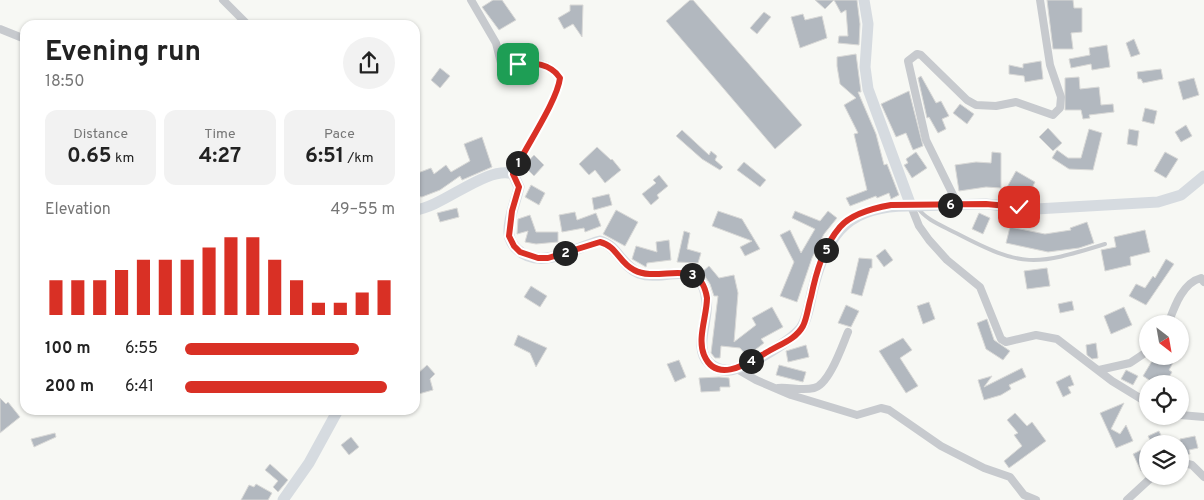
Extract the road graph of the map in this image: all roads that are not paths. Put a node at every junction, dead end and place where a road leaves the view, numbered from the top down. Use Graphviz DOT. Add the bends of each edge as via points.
graph roads {
  1 [pos="223,0"];
  2 [pos="471,0"];
  3 [pos="864,0"];
  4 [pos="1040,0"];
  5 [pos="243,20"];
  6 [pos="0,29"];
  7 [pos="20,37"];
  8 [pos="513,174"];
  9 [pos="1204,176"];
  10 [pos="958,205"];
  11 [pos="914,206"];
  12 [pos="420,209"];
  13 [pos="1105,244"];
  14 [pos="1204,282"];
  15 [pos="1172,315"];
  16 [pos="848,332"];
  17 [pos="1139,358"];
  18 [pos="737,369"];
  19 [pos="1099,370"];
  20 [pos="776,389"];
  21 [pos="1139,397"];
  22 [pos="335,415"];
  23 [pos="1189,416"];
  24 [pos="1204,417"];
  25 [pos="1189,464"];
  26 [pos="1204,477"];
  27 [pos="1143,485"];
  28 [pos="283,500"];
  29 [pos="1036,500"];
  30 [pos="1127,500"];
  1 -- 5 [label="street"];
  2 -- 8 [label="street" via="496,43 504,66 534,62 560,78 556,93"];
  3 -- 11 [label="street" via="868,24 865,67 868,89"];
  4 -- 10 [label="street" via="1050,65 1061,97 1060,108 1053,115 1016,102 976,105 921,55 917,54 908,61 926,140"];
  6 -- 7 [label="street"];
  8 -- 12 [label="street" via="499,173 462,188 435,205"];
  8 -- 18 [label="street" via="519,187 510,218 509,236 520,252 548,258 600,242 615,249 623,262 639,273 680,272 697,277 707,298 704,355 715,368"];
  9 -- 10 [label="street" via="1181,195 1158,202 1036,209"];
  10 -- 11 [label="street"];
  11 -- 13 [label="lane" via="928,218 961,235 1021,260 1055,259"];
  11 -- 18 [label="street" via="880,207 841,225 822,257 806,316 798,333"];
  11 -- 19 [label="street" via="919,226 929,240 947,260 980,287 1001,339 1006,342 1036,335 1057,339"];
  14 -- 15 [label="street" via="1201,278 1189,284"];
  16 -- 20 [label="street" via="820,386"];
  17 -- 19 [label="street" via="1130,364"];
  18 -- 20 [label="street"];
  19 -- 21 [label="street"];
  20 -- 29 [label="street" via="857,415 881,408 889,410 941,446 1010,477 1024,495"];
  22 -- 28 [label="street" via="309,463"];
  23 -- 24 [label="street"];
  25 -- 26 [label="street"];
  27 -- 30 [label="street"];
}
